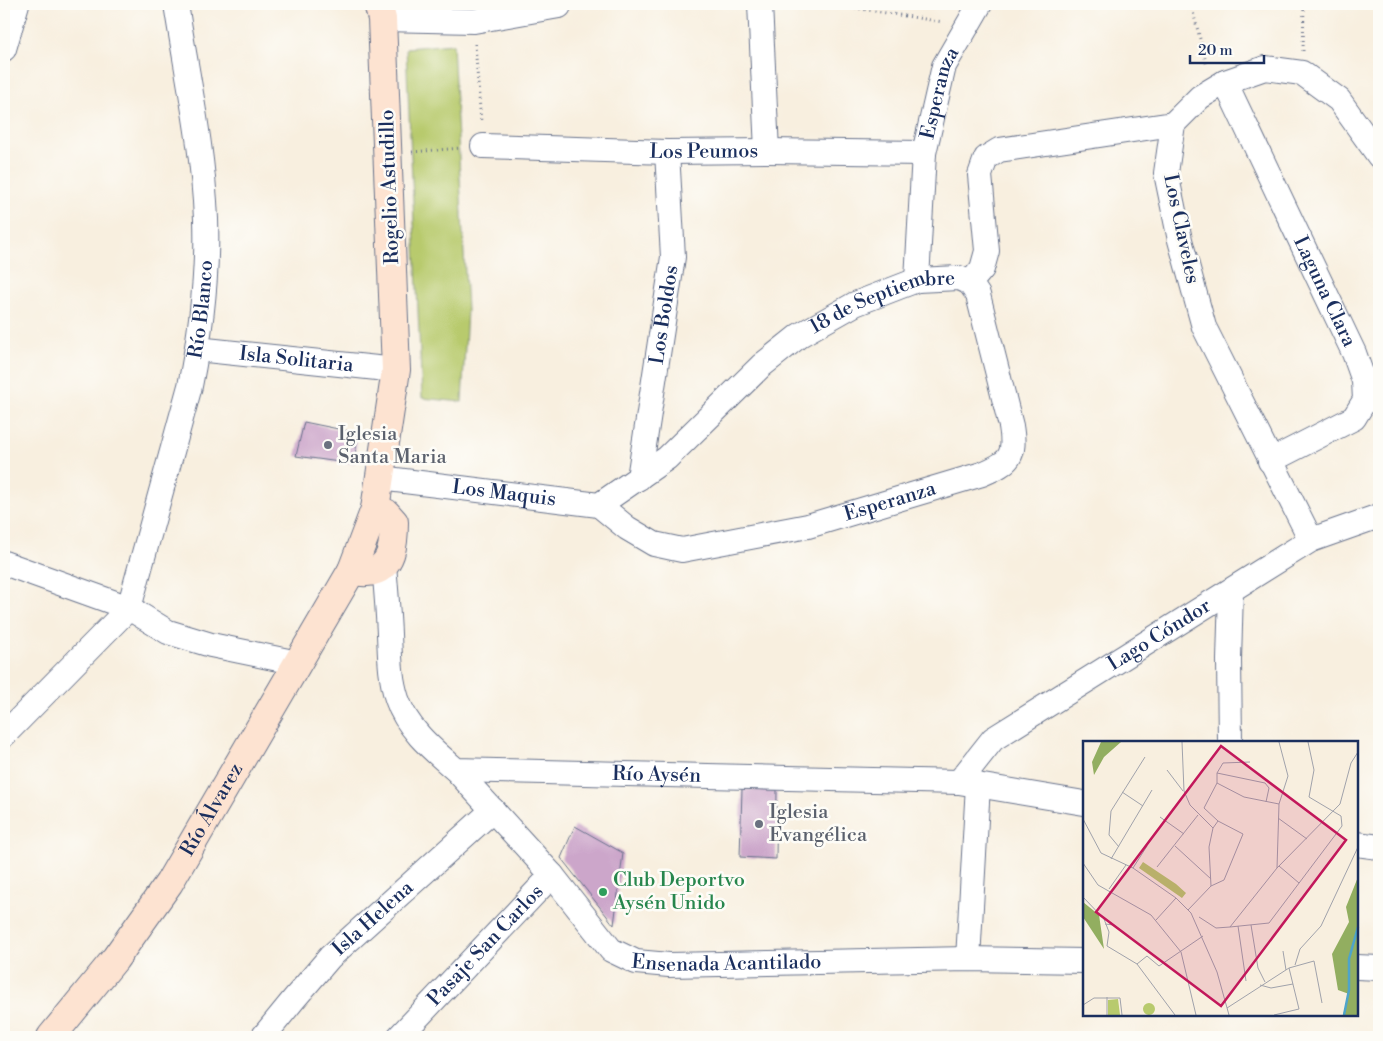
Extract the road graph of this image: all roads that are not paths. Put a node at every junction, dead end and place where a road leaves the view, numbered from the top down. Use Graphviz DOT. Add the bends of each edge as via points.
graph roads {
  1 [pos="17,4"];
  2 [pos="176,4"];
  3 [pos="760,4"];
  4 [pos="980,4"];
  5 [pos="559,6"];
  6 [pos="380,12"];
  7 [pos="4,49"];
  8 [pos="1219,85"];
  9 [pos="1173,124"];
  10 [pos="483,146"];
  11 [pos="767,151"];
  12 [pos="667,152"];
  13 [pos="924,153"];
  14 [pos="1379,156"];
  15 [pos="917,280"];
  16 [pos="970,283"];
  17 [pos="197,349"];
  18 [pos="396,370"];
  19 [pos="1270,461"];
  20 [pos="380,478"];
  21 [pos="631,484"];
  22 [pos="599,505"];
  23 [pos="375,510"];
  24 [pos="1379,516"];
  25 [pos="1311,540"];
  26 [pos="4,563"];
  27 [pos="384,565"];
  28 [pos="352,570"];
  29 [pos="1231,591"];
  30 [pos="129,608"];
  31 [pos="298,663"];
  32 [pos="4,735"];
  33 [pos="1230,741"];
  34 [pos="456,770"];
  35 [pos="969,783"];
  36 [pos="1083,803"];
  37 [pos="493,810"];
  38 [pos="1358,844"];
  39 [pos="1379,847"];
  40 [pos="552,875"];
  41 [pos="968,958"];
  42 [pos="1083,961"];
  43 [pos="1358,967"];
  44 [pos="1379,968"];
  45 [pos="51,1037"];
  46 [pos="263,1037"];
  47 [pos="399,1037"];
  1 -- 7 [label="street"];
  2 -- 17 [label="street, Río Blanco" via="203,175 206,219 203,306"];
  3 -- 11 [label="street"];
  4 -- 13 [label="street, Esperanza" via="944,66"];
  5 -- 6 [label="street" via="474,20"];
  6 -- 18 [label="street, Rogelio Astudillo" via="389,154"];
  8 -- 9 [label="street" via="1200,96"];
  8 -- 14 [label="street" via="1265,68 1302,73 1339,100"];
  8 -- 19 [label="street, Laguna Clara" via="1354,353 1364,381 1365,400 1354,418"];
  9 -- 16 [label="street, 18 de Septiembre" via="999,150 986,158 980,175 987,251 982,269"];
  9 -- 19 [label="street, Los Claveles" via="1166,173 1204,327"];
  10 -- 12 [label="street, Los Peumos"];
  11 -- 12 [label="street, Los Peumos"];
  11 -- 13 [label="street, Los Peumos"];
  12 -- 21 [label="street, Los Boldos" via="673,257"];
  13 -- 15 [label="street, Esperanza"];
  15 -- 16 [label="street, 18 de Septiembre" via="959,278"];
  15 -- 21 [label="street, 18 de Septiembre" via="855,304 800,335 761,366 667,458"];
  16 -- 22 [label="street, Esperanza" via="978,295 1011,426 1011,454 1002,465 982,474 808,526 682,550 654,544 627,528"];
  17 -- 18 [label="street, Isla Solitaria"];
  17 -- 30 [label="street, Río Blanco"];
  18 -- 20 [label="street"];
  19 -- 25 [label="street, Los Claveles"];
  20 -- 22 [label="street, Los Maquis"];
  20 -- 23 [label="street"];
  21 -- 22 [label="street"];
  23 -- 27 [label="street" via="386,513 394,522 394,543"];
  23 -- 28 [label="street, Río Álvarez"];
  24 -- 25 [label="street, Lago Cóndor"];
  25 -- 29 [label="street, Lago Cóndor"];
  26 -- 30 [label="street"];
  27 -- 28 [label="street" via="366,573"];
  27 -- 34 [label="street" via="391,673 397,700 413,728"];
  28 -- 31 [label="street, Río Álvarez"];
  29 -- 33 [label="street"];
  29 -- 35 [label="street, Lago Cóndor" via="992,739"];
  30 -- 31 [label="street" via="168,632 211,645"];
  30 -- 32 [label="street, Río Blanco"];
  31 -- 45 [label="street, Río Álvarez" via="170,883 115,959"];
  34 -- 35 [label="street, Río Aysén"];
  34 -- 37 [label="street, Ensenada Acantilado"];
  35 -- 36 [label="street, Río Aysén"];
  35 -- 41 [label="street"];
  37 -- 40 [label="street, Ensenada Acantilado"];
  37 -- 46 [label="street, Isla Helena" via="330,957"];
  38 -- 39 [label="street"];
  40 -- 41 [label="street, Ensenada Acantilado" via="611,950 636,962 669,966"];
  40 -- 47 [label="street, Pasaje San Carlos"];
  41 -- 42 [label="street, Ensenada Acantilado"];
  43 -- 44 [label="street"];
}
